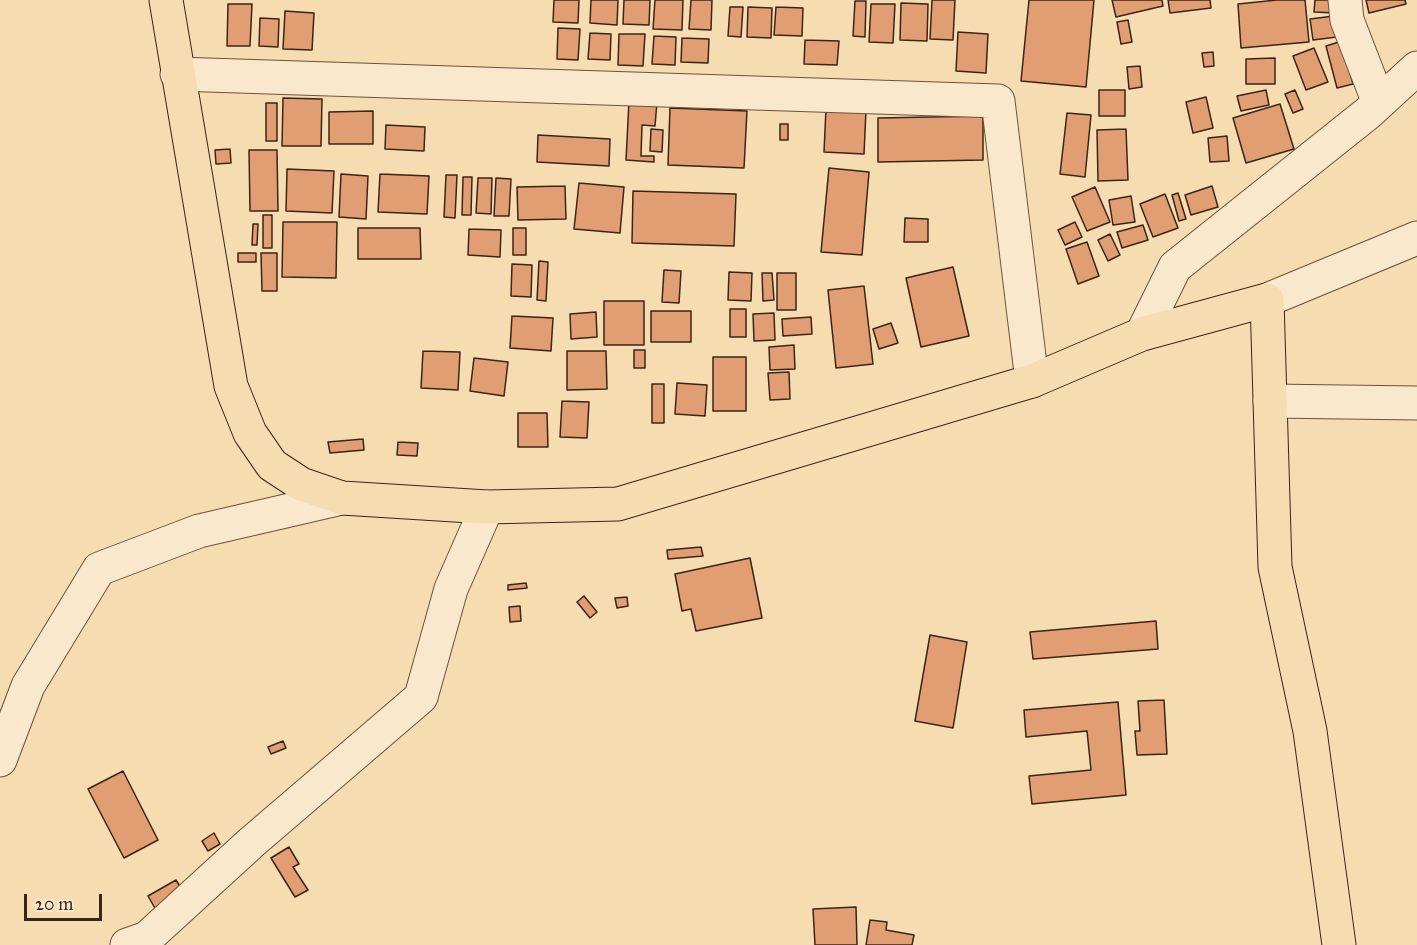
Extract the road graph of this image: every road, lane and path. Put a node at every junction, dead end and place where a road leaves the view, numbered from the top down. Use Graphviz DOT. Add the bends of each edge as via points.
graph roads {
  1 [pos="166,0"];
  2 [pos="1345,0"];
  3 [pos="1417,68"];
  4 [pos="177,74"];
  5 [pos="1379,103"];
  6 [pos="1417,238"];
  7 [pos="1267,300"];
  8 [pos="1142,334"];
  9 [pos="1032,381"];
  10 [pos="1270,401"];
  11 [pos="1417,403"];
  12 [pos="342,498"];
  13 [pos="487,507"];
  14 [pos="0,760"];
  15 [pos="127,945"];
  16 [pos="1339,945"];
  1 -- 4 [label="main road"];
  2 -- 5 [label="street" via="1347,20"];
  3 -- 5 [label="street"];
  4 -- 9 [label="street" via="998,101"];
  4 -- 12 [label="main road" via="223,348 235,395 250,433 272,465 301,484"];
  5 -- 8 [label="street" via="1175,267"];
  6 -- 7 [label="street"];
  7 -- 8 [label="main road"];
  7 -- 10 [label="main road"];
  8 -- 9 [label="main road"];
  9 -- 13 [label="main road" via="618,504"];
  10 -- 11 [label="street"];
  10 -- 16 [label="main road" via="1275,567 1310,731"];
  12 -- 13 [label="main road"];
  12 -- 14 [label="street" via="200,531 99,569 28,687"];
  13 -- 15 [label="street" via="451,589 421,697 147,938"];
}
